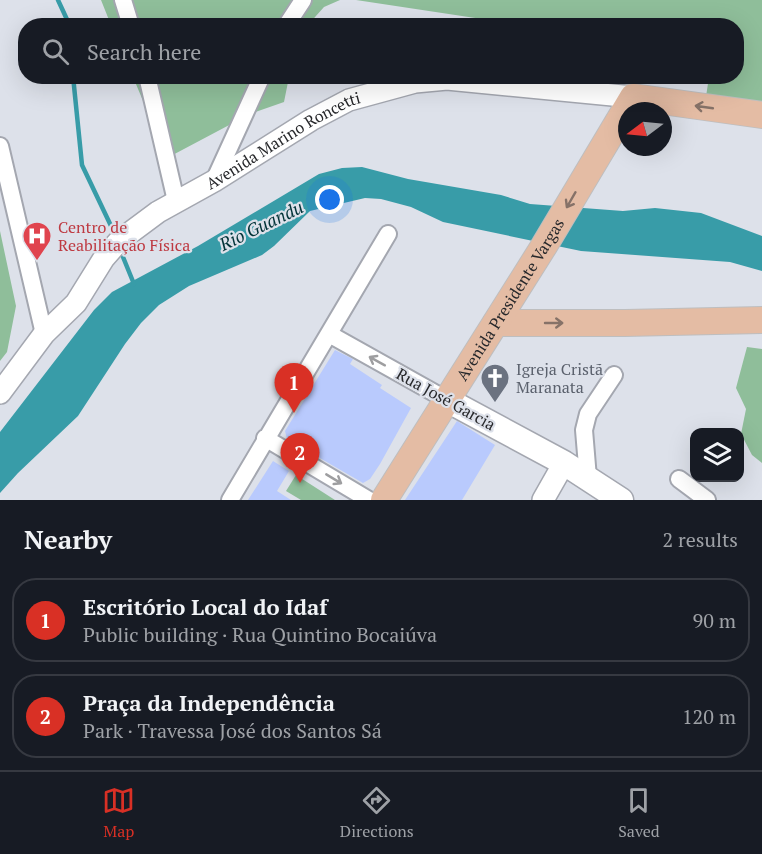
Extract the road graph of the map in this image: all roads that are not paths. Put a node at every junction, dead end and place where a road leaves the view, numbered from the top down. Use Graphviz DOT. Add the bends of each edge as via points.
graph roads {
  1 [pos="123,0"];
  2 [pos="303,0"];
  3 [pos="129,18"];
  4 [pos="291,18"];
  5 [pos="149,84"];
  6 [pos="258,84"];
  7 [pos="408,84"];
  8 [pos="499,84"];
  9 [pos="633,97"];
  10 [pos="762,115"];
  11 [pos="0,146"];
  12 [pos="214,181"];
  13 [pos="176,201"];
  14 [pos="388,234"];
  15 [pos="762,320"];
  16 [pos="496,323"];
  17 [pos="44,334"];
  18 [pos="329,334"];
  19 [pos="614,375"];
  20 [pos="0,393"];
  21 [pos="447,400"];
  22 [pos="266,438"];
  23 [pos="564,463"];
  24 [pos="588,478"];
  25 [pos="679,479"];
  26 [pos="230,500"];
  27 [pos="369,500"];
  28 [pos="384,500"];
  29 [pos="543,500"];
  30 [pos="621,500"];
  31 [pos="707,500"];
  1 -- 3 [label="street"];
  2 -- 4 [label="street"];
  5 -- 13 [label="street"];
  6 -- 12 [label="street"];
  7 -- 12 [label="street, Avenida Marino Roncetti" via="349,100"];
  8 -- 9 [label="street, Avenida Marino Roncetti"];
  10 -- 9 [label="main road, Avenida Marino Roncetti, one-way"];
  9 -- 16 [label="main road, Avenida Presidente Vargas, one-way"];
  11 -- 17 [label="street"];
  12 -- 13 [label="street, Avenida Marino Roncetti"];
  13 -- 17 [label="street, Avenida Marino Roncetti" via="119,240 76,303"];
  14 -- 18 [label="street"];
  16 -- 15 [label="main road, one-way"];
  16 -- 21 [label="main road, Avenida Presidente Vargas"];
  17 -- 20 [label="street, Avenida Marino Roncetti"];
  21 -- 18 [label="street, Rua José Garcia, one-way"];
  18 -- 22 [label="street"];
  19 -- 24 [label="street" via="588,414"];
  21 -- 23 [label="main road, Rua José Garcia"];
  21 -- 28 [label="main road, Avenida Presidente Vargas"];
  22 -- 26 [label="street"];
  22 -- 27 [label="street, one-way"];
  23 -- 24 [label="main road, Rua José Garcia"];
  23 -- 29 [label="street"];
  24 -- 30 [label="main road, Rua José Garcia"];
  25 -- 31 [label="street"];
}
